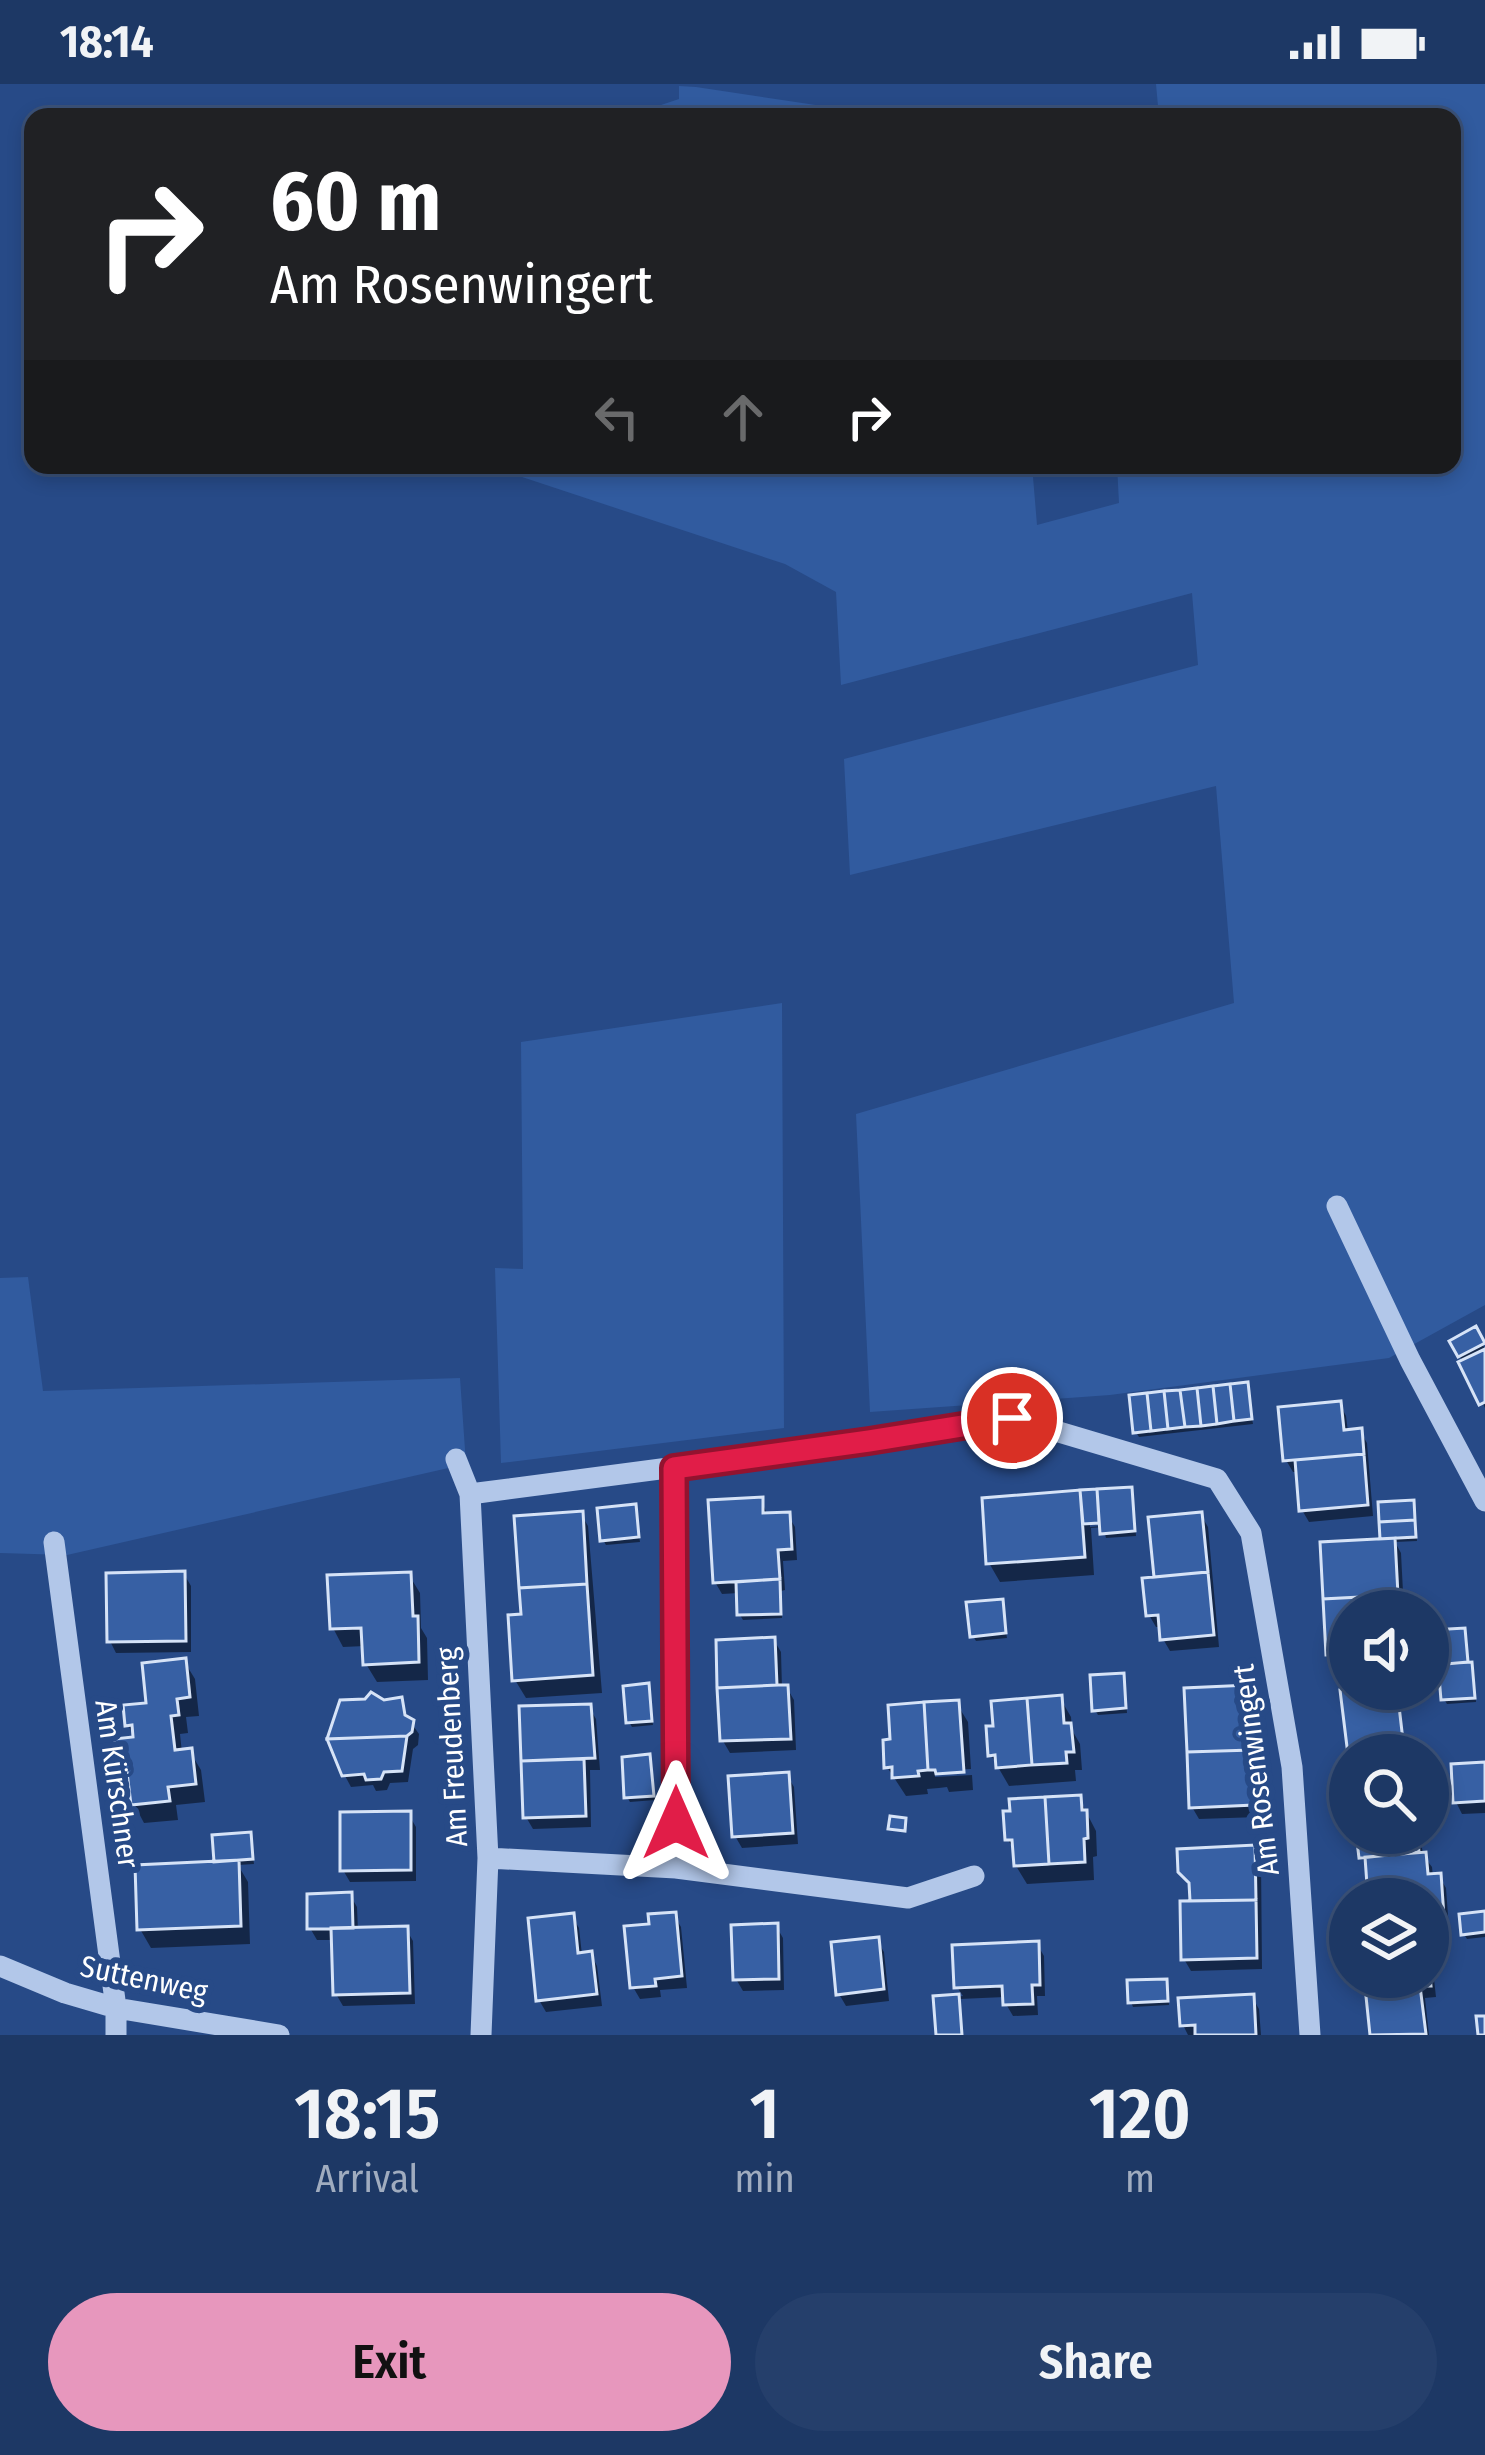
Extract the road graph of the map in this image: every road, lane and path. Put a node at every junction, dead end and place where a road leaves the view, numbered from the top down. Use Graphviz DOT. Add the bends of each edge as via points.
graph roads {
  1 [pos="1337,1205"];
  2 [pos="456,1459"];
  3 [pos="674,1468"];
  4 [pos="470,1494"];
  5 [pos="1485,1501"];
  6 [pos="54,1542"];
  7 [pos="488,1858"];
  8 [pos="676,1868"];
  9 [pos="974,1876"];
  10 [pos="0,1966"];
  11 [pos="116,2008"];
  12 [pos="116,2035"];
  13 [pos="279,2035"];
  14 [pos="481,2035"];
  15 [pos="1310,2035"];
  1 -- 5 [label="street"];
  2 -- 4 [label="street, Am Freudenberg"];
  3 -- 4 [label="street, Am Rosenwingert"];
  3 -- 8 [label="street"];
  3 -- 15 [label="street, Am Rosenwingert" via="1012,1418 1217,1479 1251,1533 1288,1743"];
  4 -- 7 [label="street, Am Freudenberg"];
  6 -- 11 [label="street, Am Kürschner"];
  7 -- 8 [label="street"];
  7 -- 14 [label="street, Am Freudenberg"];
  8 -- 9 [label="street" via="908,1898"];
  10 -- 11 [label="street, Suttenweg"];
  11 -- 12 [label="street, Am Kürschner"];
  11 -- 13 [label="street, Suttenweg"];
}
